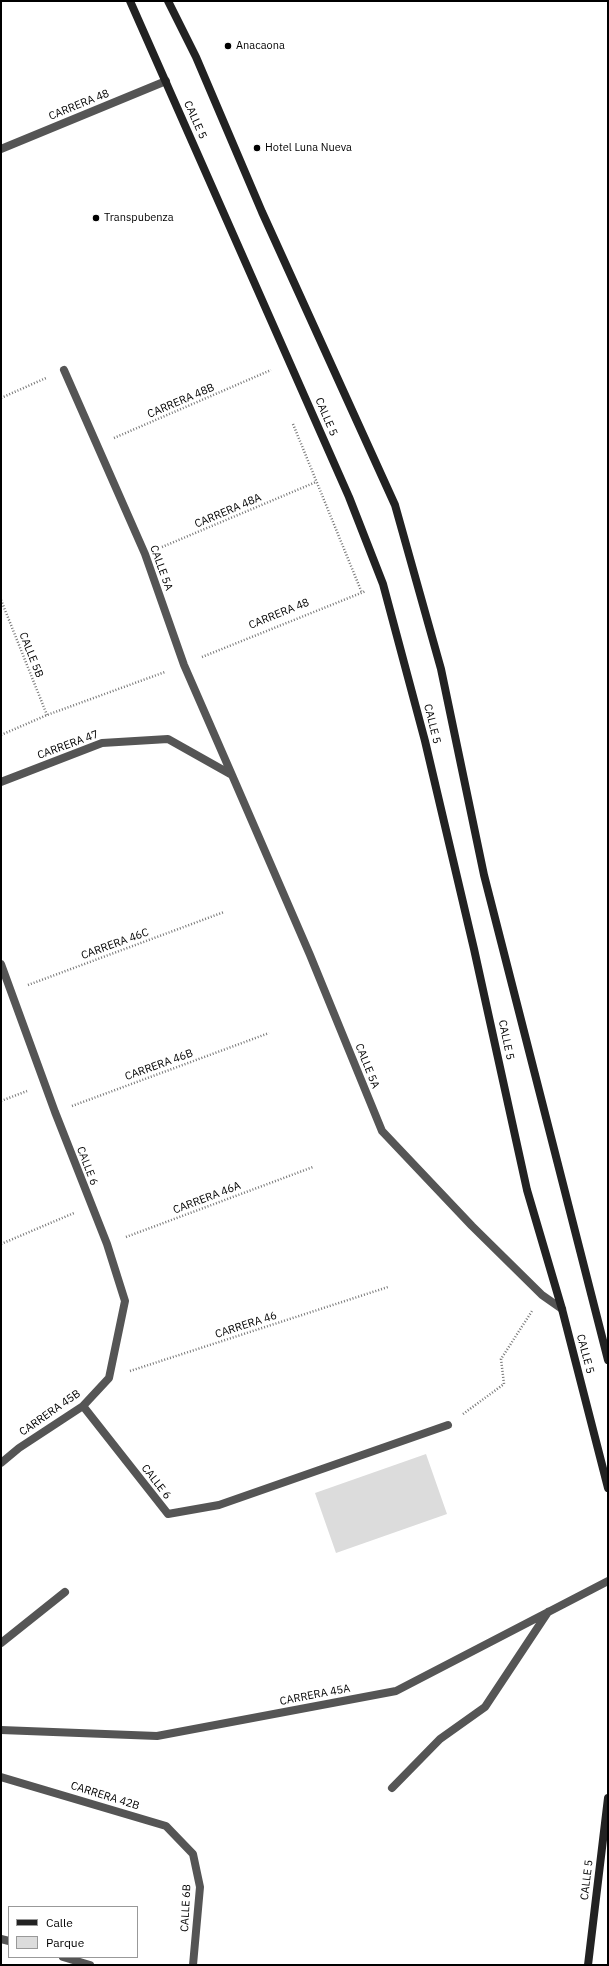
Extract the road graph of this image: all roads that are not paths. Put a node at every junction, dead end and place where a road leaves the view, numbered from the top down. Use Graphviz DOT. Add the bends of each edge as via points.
graph roads {
  1 [pos="130,1"];
  2 [pos="168,1"];
  3 [pos="166,81"];
  4 [pos="1,149"];
  5 [pos="64,370"];
  6 [pos="232,775"];
  7 [pos="1,782"];
  8 [pos="1,964"];
  9 [pos="562,1309"];
  10 [pos="608,1360"];
  11 [pos="109,1378"];
  12 [pos="83,1406"];
  13 [pos="448,1425"];
  14 [pos="1,1463"];
  15 [pos="608,1488"];
  16 [pos="608,1581"];
  17 [pos="65,1592"];
  18 [pos="548,1612"];
  19 [pos="1,1643"];
  20 [pos="1,1730"];
  21 [pos="1,1777"];
  22 [pos="392,1788"];
  23 [pos="608,1798"];
  24 [pos="193,1854"];
  25 [pos="66,1958"];
  26 [pos="90,1965"];
  27 [pos="193,1965"];
  28 [pos="588,1965"];
  1 -- 3 [label="main road, CALLE 5"];
  2 -- 10 [label="main road, CALLE 5" via="196,57 262,212 395,505 441,669 484,874"];
  3 -- 4 [label="street, CARRERA 48"];
  3 -- 9 [label="main road, CALLE 5" via="342,482 383,584 425,741 527,1190"];
  5 -- 6 [label="street, CALLE 5A" via="145,554 184,665"];
  6 -- 7 [label="street, CARRERA 47" via="168,739 102,743"];
  6 -- 9 [label="street, CALLE 5A" via="382,1131 472,1226 542,1295"];
  8 -- 11 [label="street, CALLE 6" via="107,1244 125,1301"];
  9 -- 15 [label="main road, CALLE 5"];
  11 -- 12 [label="street, CARRERA 45B"];
  12 -- 13 [label="street, CALLE 6" via="168,1514 219,1505"];
  12 -- 14 [label="street, CARRERA 45B" via="19,1448"];
  16 -- 18 [label="street, CARRERA 45A"];
  17 -- 19 [label="street"];
  18 -- 20 [label="street, CARRERA 45A" via="396,1690 157,1736"];
  18 -- 22 [label="street" via="485,1707 440,1739"];
  21 -- 24 [label="street, CARRERA 42B" via="166,1826"];
  23 -- 28 [label="main road, CALLE 5"];
  24 -- 27 [label="street, CALLE 6B" via="200,1887"];
  25 -- 26 [label="street"];
}
